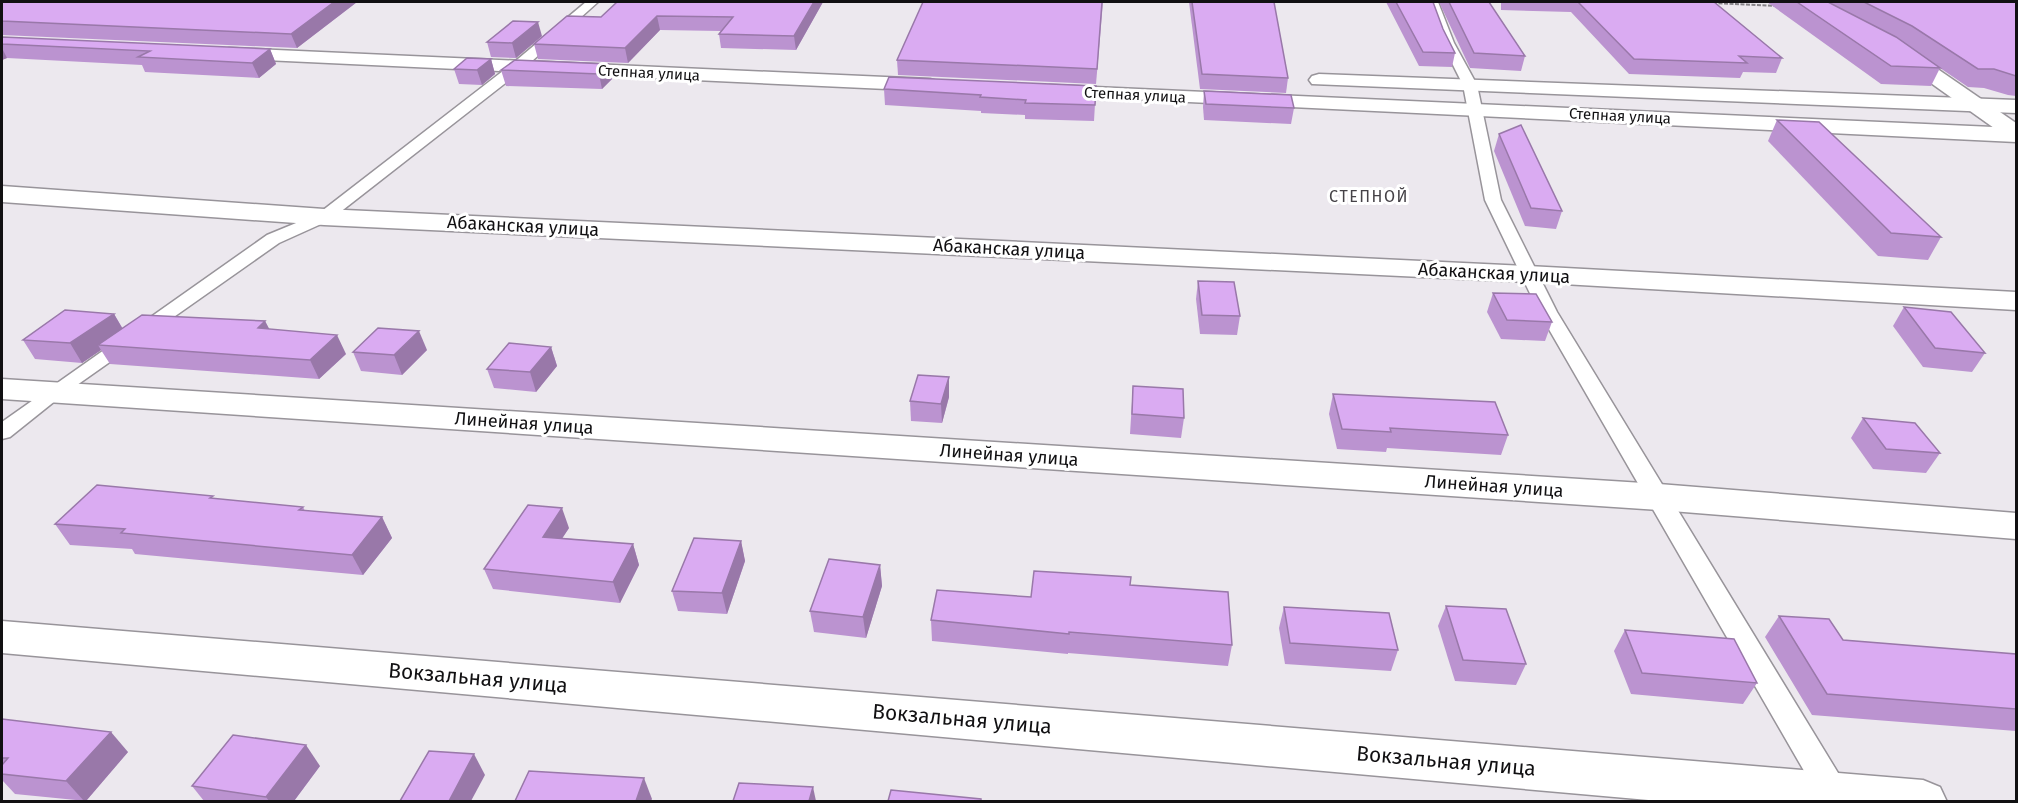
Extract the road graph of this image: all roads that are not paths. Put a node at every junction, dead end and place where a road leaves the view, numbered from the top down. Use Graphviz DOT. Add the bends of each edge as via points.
graph roads {
  1 [pos="592,2"];
  2 [pos="1432,2"];
  3 [pos="1886,44"];
  4 [pos="211,47"];
  5 [pos="524,61"];
  6 [pos="935,68"];
  7 [pos="1304,80"];
  8 [pos="1470,85"];
  9 [pos="948,86"];
  10 [pos="1032,90"];
  11 [pos="1976,105"];
  12 [pos="2016,107"];
  13 [pos="1475,110"];
  14 [pos="2016,134"];
  15 [pos="2,194"];
  16 [pos="324,217"];
  17 [pos="1528,274"];
  18 [pos="2016,301"];
  19 [pos="2,389"];
  20 [pos="53,393"];
  21 [pos="2,432"];
  22 [pos="1659,497"];
  23 [pos="2016,526"];
  24 [pos="2,637"];
  25 [pos="1836,798"];
  26 [pos="1923,801"];
  1 -- 5 [label="lane"];
  2 -- 8 [label="lane"];
  3 -- 11 [label="street"];
  4 -- 5 [label="street, Степная улица"];
  5 -- 6 [label="street, Степная улица"];
  5 -- 9 [label="street, Степная улица"];
  5 -- 16 [label="lane"];
  7 -- 8 [label="street, Степная улица"];
  8 -- 11 [label="street, Степная улица"];
  8 -- 13 [label="lane"];
  10 -- 13 [label="street, Степная улица"];
  11 -- 12 [label="street, Степная улица"];
  11 -- 14 [label="street"];
  13 -- 14 [label="street, Степная улица"];
  13 -- 17 [label="lane" via="1493,200"];
  15 -- 16 [label="street, Абаканская улица"];
  16 -- 17 [label="street, Абаканская улица"];
  16 -- 20 [label="lane" via="273,239"];
  17 -- 18 [label="street, Абаканская улица"];
  17 -- 22 [label="lane"];
  19 -- 20 [label="street, Линейная улица"];
  20 -- 21 [label="lane"];
  20 -- 22 [label="street, Линейная улица"];
  22 -- 23 [label="street, Линейная улица"];
  22 -- 25 [label="lane"];
  24 -- 25 [label="street, Вокзальная улица"];
  25 -- 26 [label="street, Вокзальная улица"];
}
